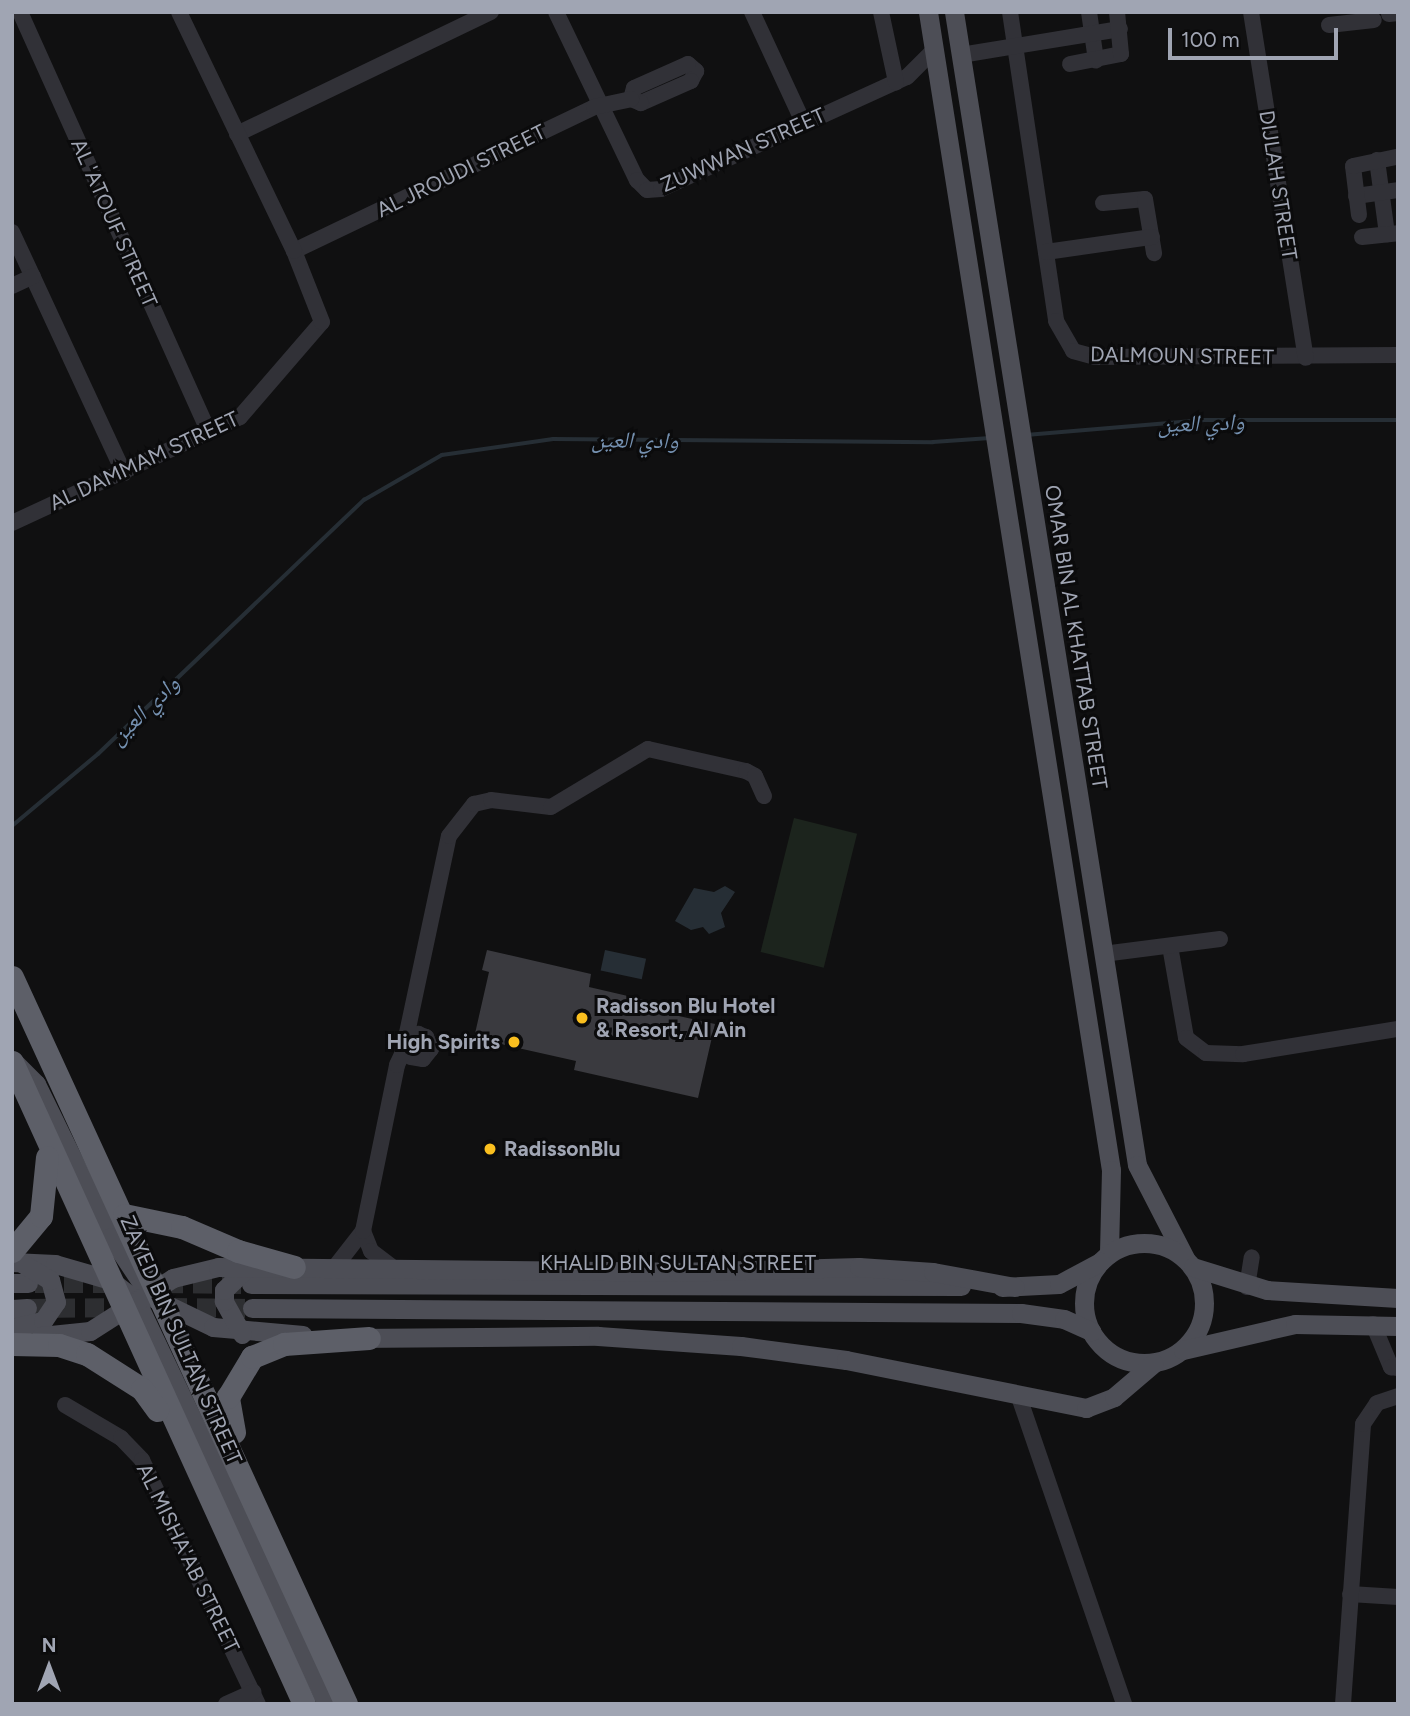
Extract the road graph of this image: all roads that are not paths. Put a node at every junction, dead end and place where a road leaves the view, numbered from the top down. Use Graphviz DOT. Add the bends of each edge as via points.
graph roads {
  1 [pos="20,12"];
  2 [pos="180,12"];
  3 [pos="491,12"];
  4 [pos="556,12"];
  5 [pos="752,12"];
  6 [pos="881,12"];
  7 [pos="928,12"];
  8 [pos="954,12"];
  9 [pos="1010,12"];
  10 [pos="1089,12"];
  11 [pos="1117,12"];
  12 [pos="1251,12"];
  13 [pos="1387,16"];
  14 [pos="1354,17"];
  15 [pos="1329,25"];
  16 [pos="1120,29"];
  17 [pos="1092,33"];
  18 [pos="1015,46"];
  19 [pos="934,50"];
  20 [pos="961,55"];
  21 [pos="1096,60"];
  22 [pos="1070,64"];
  23 [pos="902,80"];
  24 [pos="940,84"];
  25 [pos="631,99"];
  26 [pos="601,104"];
  27 [pos="804,124"];
  28 [pos="237,134"];
  29 [pos="1396,157"];
  30 [pos="1377,160"];
  31 [pos="1390,191"];
  32 [pos="1356,196"];
  33 [pos="1102,203"];
  34 [pos="1359,215"];
  35 [pos="1392,233"];
  36 [pos="1362,237"];
  37 [pos="14,242"];
  38 [pos="295,251"];
  39 [pos="1046,252"];
  40 [pos="33,276"];
  41 [pos="12,286"];
  42 [pos="1398,355"];
  43 [pos="1306,358"];
  44 [pos="209,433"];
  45 [pos="124,473"];
  46 [pos="12,523"];
  47 [pos="764,796"];
  48 [pos="1220,939"];
  49 [pos="1170,946"];
  50 [pos="1103,954"];
  51 [pos="12,977"];
  52 [pos="413,1011"];
  53 [pos="1398,1028"];
  54 [pos="408,1050"];
  55 [pos="12,1061"];
  56 [pos="46,1140"];
  57 [pos="124,1214"];
  58 [pos="363,1231"];
  59 [pos="1252,1257"];
  60 [pos="1104,1258"];
  61 [pos="15,1259"];
  62 [pos="1189,1263"];
  63 [pos="295,1267"];
  64 [pos="335,1267"];
  65 [pos="392,1267"];
  66 [pos="250,1275"];
  67 [pos="110,1280"];
  68 [pos="1014,1287"];
  69 [pos="1247,1287"];
  70 [pos="141,1297"];
  71 [pos="1398,1298"];
  72 [pos="252,1308"];
  73 [pos="168,1309"];
  74 [pos="1373,1324"];
  75 [pos="1398,1326"];
  76 [pos="12,1328"];
  77 [pos="1091,1331"];
  78 [pos="242,1334"];
  79 [pos="12,1336"];
  80 [pos="369,1338"];
  81 [pos="12,1344"];
  82 [pos="1182,1350"];
  83 [pos="1154,1363"];
  84 [pos="1398,1368"];
  85 [pos="1018,1394"];
  86 [pos="1398,1396"];
  87 [pos="65,1405"];
  88 [pos="1350,1594"];
  89 [pos="1398,1597"];
  90 [pos="302,1607"];
  91 [pos="262,1613"];
  92 [pos="256,1698"];
  93 [pos="226,1704"];
  94 [pos="304,1704"];
  95 [pos="327,1704"];
  96 [pos="346,1704"];
  97 [pos="1124,1704"];
  98 [pos="1343,1704"];
  1 -- 44 [label="street, AL 'ATOUF STREET"];
  2 -- 28 [label="street, AL DAMMAM STREET"];
  3 -- 28 [label="street"];
  4 -- 26 [label="street, ZUWWAN STREET"];
  5 -- 27 [label="street"];
  6 -- 23 [label="street"];
  7 -- 19 [label="main road"];
  8 -- 20 [label="main road, OMAR BIN AL KHATTAB STREET"];
  9 -- 18 [label="street, DALMOUN STREET"];
  10 -- 17 [label="street"];
  11 -- 16 [label="street"];
  12 -- 43 [label="street, DIJLAH STREET"];
  13 -- 14 [label="street"];
  14 -- 15 [label="street"];
  16 -- 17 [label="street"];
  16 -- 21 [label="street" via="1121,54"];
  17 -- 18 [label="street"];
  17 -- 21 [label="street"];
  18 -- 20 [label="street"];
  18 -- 39 [label="street, DALMOUN STREET"];
  19 -- 23 [label="street, ZUWWAN STREET"];
  19 -- 24 [label="main road"];
  20 -- 50 [label="main road, OMAR BIN AL KHATTAB STREET"];
  21 -- 22 [label="street"];
  23 -- 24 [label="street"];
  23 -- 27 [label="street, ZUWWAN STREET"];
  24 -- 60 [label="main road" via="1114,1192"];
  25 -- 26 [label="street, AL JROUDI STREET"];
  26 -- 27 [label="street, ZUWWAN STREET" via="637,180 647,190 661,189"];
  26 -- 38 [label="street, AL JROUDI STREET"];
  28 -- 38 [label="street, AL DAMMAM STREET"];
  29 -- 30 [label="street"];
  30 -- 31 [label="street"];
  30 -- 32 [label="street" via="1353,166"];
  31 -- 32 [label="street"];
  31 -- 35 [label="street"];
  32 -- 34 [label="street"];
  33 -- 39 [label="street" via="1145,199 1153,245"];
  35 -- 36 [label="street"];
  37 -- 40 [label="street"];
  38 -- 44 [label="street, AL DAMMAM STREET" via="321,310 320,328 250,410"];
  39 -- 43 [label="street, DALMOUN STREET" via="1059,332 1082,356"];
  40 -- 41 [label="street"];
  40 -- 45 [label="street"];
  42 -- 43 [label="street, DALMOUN STREET"];
  44 -- 45 [label="street, AL DAMMAM STREET"];
  45 -- 46 [label="street, AL DAMMAM STREET"];
  47 -- 52 [label="street" via="755,776 746,771 648,750 551,807 491,800 474,804 449,836"];
  48 -- 49 [label="street"];
  49 -- 50 [label="street"];
  49 -- 53 [label="street" via="1186,1038 1206,1053 1243,1054"];
  50 -- 62 [label="main road, OMAR BIN AL KHATTAB STREET" via="1137,1165"];
  51 -- 57 [label="highway, ZAYED BIN SULTAN STREET"];
  52 -- 54 [label="street"];
  52 -- 54 [label="street" via="426,1037 414,1035"];
  54 -- 58 [label="street" via="394,1082"];
  55 -- 56 [label="highway, ZAYED BIN SULTAN STREET"];
  55 -- 70 [label="main road" via="36,1084"];
  56 -- 61 [label="highway" via="46,1200"];
  56 -- 67 [label="highway, ZAYED BIN SULTAN STREET"];
  57 -- 63 [label="highway" via="182,1227"];
  57 -- 70 [label="highway, ZAYED BIN SULTAN STREET"];
  58 -- 64 [label="street"];
  58 -- 65 [label="street" via="371,1251"];
  59 -- 69 [label="street"];
  60 -- 62 [label="main road" via="1148,1243"];
  60 -- 68 [label="main road, KHALID BIN SULTAN STREET" via="1070,1281"];
  60 -- 77 [label="main road" via="1084,1295"];
  61 -- 67 [label="main road" via="55,1264"];
  61 -- 76 [label="main road" via="50,1280 56,1302 44,1321"];
  62 -- 69 [label="main road"];
  62 -- 82 [label="main road" via="1202,1284 1204,1311 1195,1336"];
  63 -- 64 [label="main road"];
  63 -- 66 [label="main road"];
  64 -- 65 [label="main road"];
  65 -- 68 [label="main road" via="678,1272 859,1267 933,1272"];
  66 -- 68 [label="main road, KHALID BIN SULTAN STREET"];
  66 -- 70 [label="main road" via="200,1269"];
  66 -- 78 [label="main road" via="224,1290 224,1301"];
  67 -- 70 [label="highway, ZAYED BIN SULTAN STREET"];
  69 -- 71 [label="main road"];
  70 -- 73 [label="highway, ZAYED BIN SULTAN STREET"];
  70 -- 79 [label="main road" via="77,1335"];
  70 -- 91 [label="highway, ZAYED BIN SULTAN STREET"];
  70 -- 95 [label="main road"];
  72 -- 77 [label="main road" via="1021,1312 1064,1319"];
  73 -- 78 [label="main road"];
  73 -- 90 [label="highway, ZAYED BIN SULTAN STREET"];
  74 -- 75 [label="main road"];
  74 -- 82 [label="main road" via="1294,1324"];
  74 -- 84 [label="street" via="1391,1367"];
  77 -- 83 [label="main road" via="1117,1357"];
  78 -- 80 [label="main road"];
  80 -- 85 [label="main road" via="598,1336 719,1344 846,1360"];
  80 -- 90 [label="highway" via="264,1349 242,1367 228,1396 231,1426 289,1552"];
  81 -- 91 [label="highway" via="73,1348 142,1389 234,1574"];
  82 -- 83 [label="main road"];
  83 -- 85 [label="main road" via="1102,1405 1086,1408"];
  85 -- 97 [label="street"];
  86 -- 88 [label="street" via="1377,1403 1363,1424"];
  87 -- 92 [label="street, AL MISHA'AB STREET" via="121,1438 142,1460"];
  88 -- 89 [label="street"];
  88 -- 98 [label="street"];
  90 -- 96 [label="highway, ZAYED BIN SULTAN STREET"];
  91 -- 94 [label="highway, ZAYED BIN SULTAN STREET"];
  92 -- 93 [label="street"];
}
